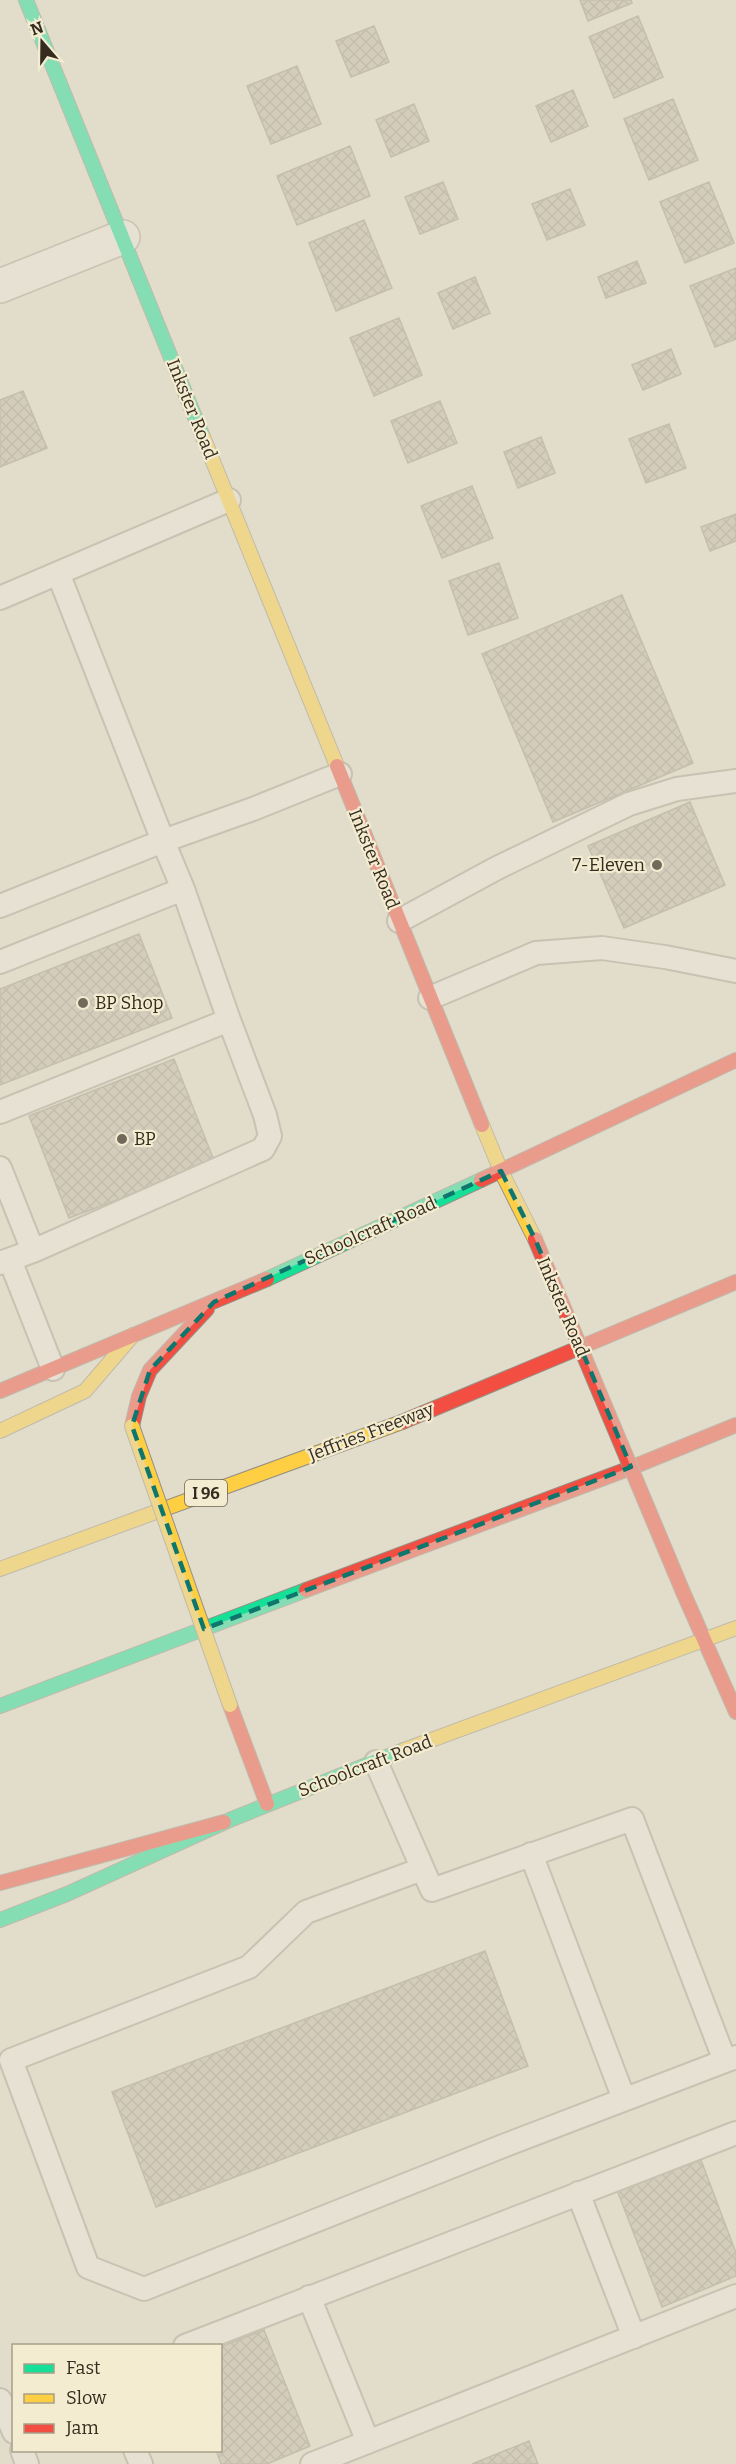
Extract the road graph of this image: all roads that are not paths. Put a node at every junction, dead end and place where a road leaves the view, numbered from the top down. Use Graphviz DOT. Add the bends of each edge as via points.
graph roads {
  1 [pos="26,0"];
  2 [pos="123,237"];
  3 [pos="0,286"];
  4 [pos="229,500"];
  5 [pos="58,573"];
  6 [pos="0,598"];
  7 [pos="340,774"];
  8 [pos="736,781"];
  9 [pos="163,841"];
  10 [pos="183,890"];
  11 [pos="0,906"];
  12 [pos="399,921"];
  13 [pos="0,962"];
  14 [pos="736,971"];
  15 [pos="430,999"];
  16 [pos="229,1020"];
  17 [pos="736,1060"];
  18 [pos="0,1112"];
  19 [pos="0,1168"];
  20 [pos="501,1171"];
  21 [pos="33,1251"];
  22 [pos="5,1261"];
  23 [pos="736,1282"];
  24 [pos="214,1302"];
  25 [pos="133,1335"];
  26 [pos="53,1369"];
  27 [pos="0,1391"];
  28 [pos="736,1425"];
  29 [pos="0,1431"];
  30 [pos="0,1569"];
  31 [pos="736,1628"];
  32 [pos="703,1640"];
  33 [pos="0,1706"];
  34 [pos="736,1712"];
  35 [pos="376,1762"];
  36 [pos="267,1804"];
  37 [pos="224,1822"];
  38 [pos="531,1854"];
  39 [pos="422,1869"];
  40 [pos="0,1883"];
  41 [pos="0,1920"];
  42 [pos="731,2059"];
  43 [pos="624,2099"];
  44 [pos="736,2133"];
  45 [pos="578,2193"];
  46 [pos="736,2296"];
  47 [pos="309,2297"];
  48 [pos="634,2337"];
  49 [pos="190,2344"];
  50 [pos="0,2400"];
  51 [pos="12,2427"];
  52 [pos="368,2442"];
  53 [pos="312,2464"];
  1 -- 2 [label="main road, Inkster Road"];
  2 -- 3 [label="street"];
  2 -- 4 [label="main road, Inkster Road"];
  4 -- 5 [label="lane"];
  4 -- 7 [label="main road, Inkster Road"];
  5 -- 6 [label="lane"];
  5 -- 9 [label="lane"];
  7 -- 9 [label="lane"];
  7 -- 12 [label="main road, Inkster Road"];
  8 -- 12 [label="lane" via="677,789 629,804"];
  9 -- 10 [label="lane"];
  9 -- 11 [label="lane"];
  10 -- 13 [label="lane"];
  10 -- 16 [label="lane"];
  12 -- 15 [label="main road, Inkster Road"];
  14 -- 15 [label="lane" via="602,948 536,953"];
  15 -- 20 [label="main road, Inkster Road"];
  16 -- 18 [label="lane"];
  16 -- 21 [label="lane" via="265,1115 270,1136 262,1149"];
  17 -- 20 [label="main road, Schoolcraft Road"];
  19 -- 21 [label="lane"];
  20 -- 24 [label="main road, Schoolcraft Road"];
  20 -- 32 [label="main road, Inkster Road, bridge" via="535,1239"];
  21 -- 22 [label="lane"];
  22 -- 26 [label="lane"];
  23 -- 30 [label="main road, Jeffries Freeway / I 96" via="412,1418"];
  24 -- 25 [label="main road, Schoolcraft Road"];
  24 -- 36 [label="main road, bridge" via="150,1370 132,1426"];
  25 -- 26 [label="main road, Schoolcraft Road"];
  25 -- 29 [label="main road" via="85,1391"];
  26 -- 27 [label="main road, Schoolcraft Road"];
  28 -- 33 [label="main road"];
  31 -- 32 [label="main road, Schoolcraft Road"];
  32 -- 34 [label="main road, Inkster Road"];
  32 -- 35 [label="main road, Schoolcraft Road"];
  35 -- 36 [label="main road, Schoolcraft Road"];
  35 -- 39 [label="lane"];
  36 -- 37 [label="main road, Schoolcraft Road"];
  37 -- 40 [label="main road"];
  37 -- 41 [label="main road, Schoolcraft Road" via="49,1903"];
  38 -- 39 [label="lane" via="432,1890"];
  38 -- 42 [label="lane" via="632,1819"];
  38 -- 43 [label="lane"];
  39 -- 43 [label="lane" via="306,1912 249,1967 10,2060 88,2267 144,2289"];
  42 -- 43 [label="lane"];
  44 -- 45 [label="lane"];
  45 -- 47 [label="lane"];
  45 -- 48 [label="lane"];
  46 -- 48 [label="lane"];
  47 -- 49 [label="lane"];
  47 -- 52 [label="lane"];
  48 -- 52 [label="lane"];
  50 -- 51 [label="lane"];
  52 -- 53 [label="lane"];
}
